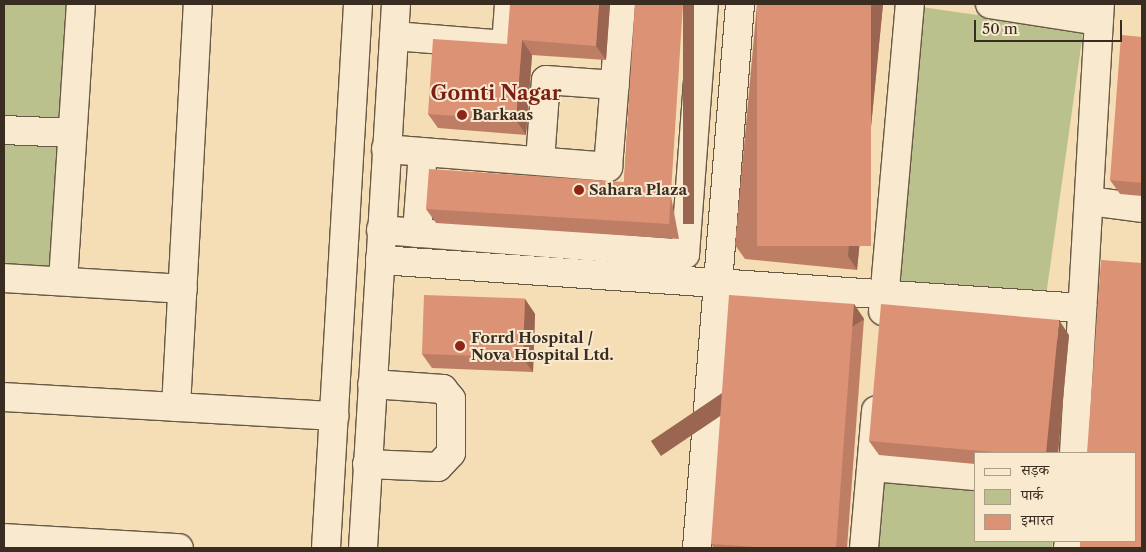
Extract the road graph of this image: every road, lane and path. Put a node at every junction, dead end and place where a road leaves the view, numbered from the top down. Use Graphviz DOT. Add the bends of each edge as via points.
graph roads {
  1 [pos="81,4"];
  2 [pos="198,4"];
  3 [pos="358,4"];
  4 [pos="396,4"];
  5 [pos="509,4"];
  6 [pos="621,4"];
  7 [pos="704,4"];
  8 [pos="740,4"];
  9 [pos="910,4"];
  10 [pos="990,4"];
  11 [pos="1100,12"];
  12 [pos="394,36"];
  13 [pos="615,85"];
  14 [pos="4,130"];
  15 [pos="72,133"];
  16 [pos="386,149"];
  17 [pos="423,152"];
  18 [pos="540,161"];
  19 [pos="1089,201"];
  20 [pos="1142,208"];
  21 [pos="381,230"];
  22 [pos="417,233"];
  23 [pos="380,260"];
  24 [pos="4,278"];
  25 [pos="63,281"];
  26 [pos="718,283"];
  27 [pos="183,289"];
  28 [pos="884,294"];
  29 [pos="1082,308"];
  30 [pos="881,342"];
  31 [pos="878,381"];
  32 [pos="372,384"];
  33 [pos="4,397"];
  34 [pos="176,407"];
  35 [pos="334,416"];
  36 [pos="1074,452"];
  37 [pos="367,464"];
  38 [pos="872,467"];
  39 [pos="974,476"];
  40 [pos="4,538"];
  41 [pos="33,544"];
  42 [pos="168,548"];
  43 [pos="179,548"];
  44 [pos="326,548"];
  45 [pos="363,548"];
  46 [pos="698,548"];
  47 [pos="864,548"];
  1 -- 15 [label="street"];
  2 -- 27 [label="street"];
  3 -- 35 [label="street"];
  4 -- 12 [label="street"];
  5 -- 12 [label="street" via="506,45"];
  6 -- 13 [label="street"];
  7 -- 22 [label="street" via="685,254"];
  8 -- 26 [label="street"];
  9 -- 28 [label="street"];
  10 -- 11 [label="street"];
  11 -- 19 [label="street"];
  12 -- 16 [label="street"];
  13 -- 18 [label="street" via="546,80"];
  13 -- 18 [label="street" via="608,167"];
  14 -- 15 [label="street"];
  15 -- 25 [label="street"];
  16 -- 17 [label="street"];
  16 -- 21 [label="street"];
  17 -- 18 [label="street"];
  17 -- 22 [label="street"];
  19 -- 20 [label="street"];
  19 -- 29 [label="street"];
  21 -- 22 [label="street"];
  21 -- 23 [label="street"];
  23 -- 26 [label="street"];
  23 -- 32 [label="street"];
  24 -- 25 [label="street"];
  25 -- 27 [label="street"];
  26 -- 28 [label="street"];
  26 -- 46 [label="street"];
  27 -- 34 [label="street"];
  28 -- 29 [label="street"];
  28 -- 30 [label="street"];
  29 -- 36 [label="street"];
  31 -- 38 [label="street"];
  32 -- 37 [label="street"];
  32 -- 37 [label="street" via="443,389 451,399 451,453 438,467"];
  33 -- 34 [label="street"];
  34 -- 35 [label="street"];
  35 -- 44 [label="street"];
  37 -- 45 [label="street"];
  38 -- 39 [label="street"];
  38 -- 47 [label="street"];
  40 -- 41 [label="street"];
  41 -- 42 [label="street"];
  42 -- 43 [label="street"];
}
